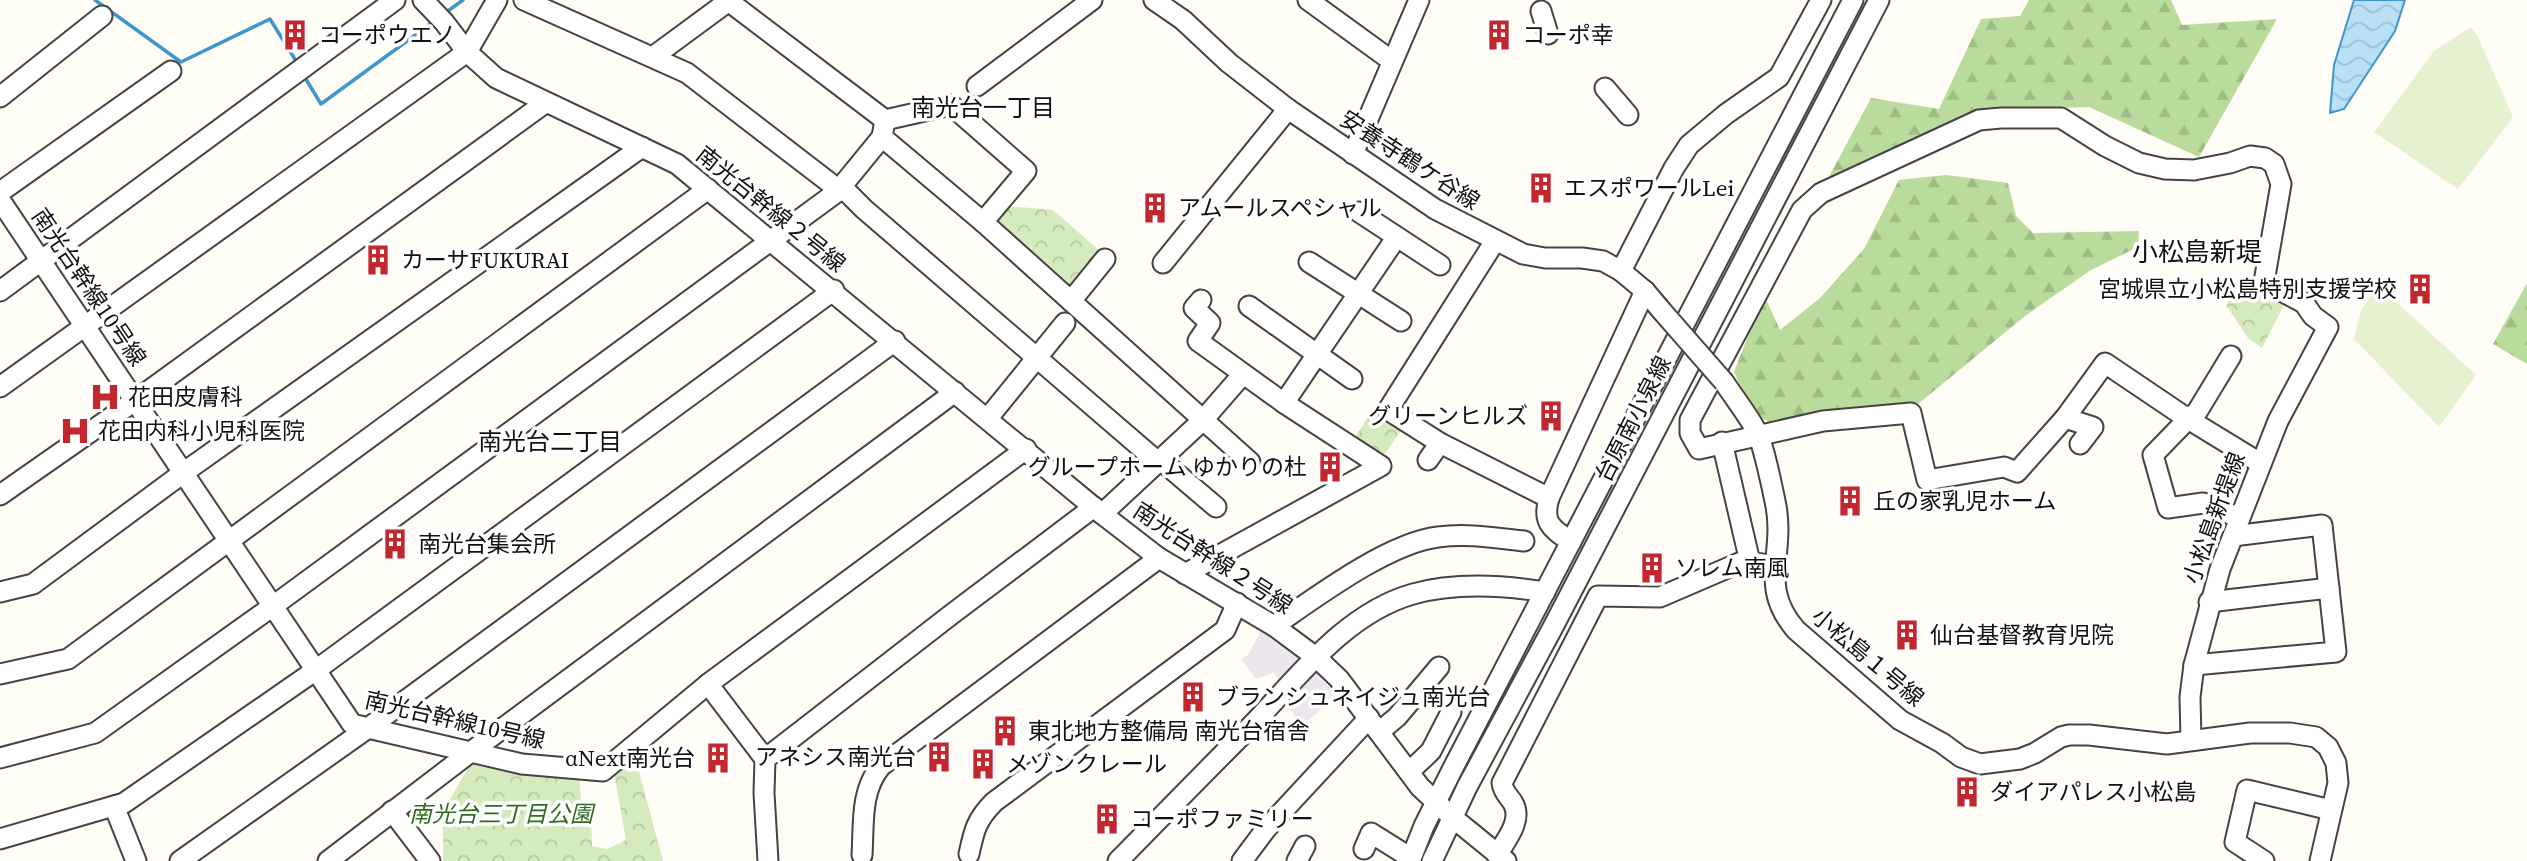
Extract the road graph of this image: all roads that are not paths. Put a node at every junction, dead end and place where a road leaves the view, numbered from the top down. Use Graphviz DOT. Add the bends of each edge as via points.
graph roads {
  1 [pos="395,0"];
  2 [pos="497,0"];
  3 [pos="524,0"];
  4 [pos="729,0"];
  5 [pos="1092,0"];
  6 [pos="1154,0"];
  7 [pos="1308,0"];
  8 [pos="1419,0"];
  9 [pos="1821,0"];
  10 [pos="1853,0"];
  11 [pos="1879,0"];
  12 [pos="1541,11"];
  13 [pos="435,12"];
  14 [pos="102,16"];
  15 [pos="1548,34"];
  16 [pos="467,52"];
  17 [pos="654,56"];
  18 [pos="1391,61"];
  19 [pos="171,71"];
  20 [pos="977,86"];
  21 [pos="1605,88"];
  22 [pos="0,97"];
  23 [pos="545,103"];
  24 [pos="1288,109"];
  25 [pos="1628,115"];
  26 [pos="883,128"];
  27 [pos="642,147"];
  28 [pos="1353,155"];
  29 [pos="708,189"];
  30 [pos="839,189"];
  31 [pos="0,192"];
  32 [pos="0,200"];
  33 [pos="1359,212"];
  34 [pos="983,222"];
  35 [pos="1396,238"];
  36 [pos="772,240"];
  37 [pos="1495,242"];
  38 [pos="1105,259"];
  39 [pos="42,262"];
  40 [pos="1309,262"];
  41 [pos="1163,263"];
  42 [pos="1440,265"];
  43 [pos="1621,271"];
  44 [pos="1708,283"];
  45 [pos="834,290"];
  46 [pos="1727,290"];
  47 [pos="0,291"];
  48 [pos="1645,291"];
  49 [pos="1359,295"];
  50 [pos="1201,300"];
  51 [pos="1752,300"];
  52 [pos="1071,301"];
  53 [pos="1249,306"];
  54 [pos="1401,321"];
  55 [pos="1065,323"];
  56 [pos="86,326"];
  57 [pos="895,341"];
  58 [pos="1317,355"];
  59 [pos="2231,356"];
  60 [pos="1037,357"];
  61 [pos="1242,374"];
  62 [pos="1352,379"];
  63 [pos="1724,382"];
  64 [pos="0,387"];
  65 [pos="955,392"];
  66 [pos="136,400"];
  67 [pos="1284,403"];
  68 [pos="988,418"];
  69 [pos="2065,418"];
  70 [pos="2188,419"];
  71 [pos="1203,420"];
  72 [pos="1758,434"];
  73 [pos="1722,442"];
  74 [pos="1440,443"];
  75 [pos="2080,444"];
  76 [pos="1026,449"];
  77 [pos="1428,460"];
  78 [pos="1160,462"];
  79 [pos="1250,462"];
  80 [pos="2260,463"];
  81 [pos="183,473"];
  82 [pos="0,495"];
  83 [pos="1549,498"];
  84 [pos="1216,507"];
  85 [pos="1098,510"];
  86 [pos="2237,527"];
  87 [pos="229,541"];
  88 [pos="1524,541"];
  89 [pos="1571,542"];
  90 [pos="1160,558"];
  91 [pos="1750,562"];
  92 [pos="1775,566"];
  93 [pos="1185,574"];
  94 [pos="2329,588"];
  95 [pos="0,592"];
  96 [pos="1545,593"];
  97 [pos="2209,602"];
  98 [pos="1237,603"];
  99 [pos="272,606"];
  100 [pos="1274,626"];
  101 [pos="1552,629"];
  102 [pos="1576,643"];
  103 [pos="1317,658"];
  104 [pos="2194,665"];
  105 [pos="1439,667"];
  106 [pos="316,670"];
  107 [pos="0,674"];
  108 [pos="708,684"];
  109 [pos="1451,712"];
  110 [pos="1374,725"];
  111 [pos="368,729"];
  112 [pos="2191,740"];
  113 [pos="472,751"];
  114 [pos="0,758"];
  115 [pos="765,760"];
  116 [pos="1409,772"];
  117 [pos="1436,801"];
  118 [pos="114,806"];
  119 [pos="2331,810"];
  120 [pos="392,811"];
  121 [pos="1452,817"];
  122 [pos="0,839"];
  123 [pos="1364,849"];
  124 [pos="969,854"];
  125 [pos="862,855"];
  126 [pos="1501,858"];
  127 [pos="1411,860"];
  128 [pos="136,861"];
  129 [pos="180,861"];
  130 [pos="328,861"];
  131 [pos="430,861"];
  132 [pos="768,861"];
  133 [pos="1118,861"];
  134 [pos="1242,861"];
  135 [pos="1432,861"];
  136 [pos="2264,861"];
  137 [pos="2320,861"];
  1 -- 39 [label="street"];
  2 -- 16 [label="street"];
  3 -- 17 [label="street"];
  4 -- 17 [label="street"];
  4 -- 26 [label="street"];
  5 -- 20 [label="street"];
  6 -- 24 [label="street, 安養寺鶴ケ谷線"];
  7 -- 18 [label="street"];
  8 -- 18 [label="street"];
  9 -- 43 [label="street" via="1779,77 1689,145"];
  10 -- 44 [label="street, 台原南小泉線"];
  11 -- 46 [label="street, 台原南小泉線"];
  12 -- 15 [label="street"];
  13 -- 16 [label="street, 南光台幹線２号線"];
  14 -- 22 [label="street"];
  16 -- 23 [label="street, 南光台幹線２号線" via="496,78"];
  16 -- 56 [label="street"];
  17 -- 30 [label="street" via="687,73"];
  18 -- 28 [label="street"];
  19 -- 31 [label="street"];
  21 -- 25 [label="street"];
  23 -- 27 [label="street, 南光台幹線２号線"];
  23 -- 66 [label="street"];
  24 -- 28 [label="street, 安養寺鶴ケ谷線"];
  24 -- 41 [label="street"];
  26 -- 30 [label="street"];
  26 -- 34 [label="street"];
  26 -- 34 [label="street" via="951,104 1026,171"];
  27 -- 29 [label="street, 南光台幹線２号線" via="677,164"];
  27 -- 81 [label="street"];
  28 -- 37 [label="street, 安養寺鶴ケ谷線"];
  29 -- 36 [label="street, 南光台幹線２号線"];
  29 -- 87 [label="street"];
  30 -- 36 [label="street"];
  30 -- 60 [label="street"];
  32 -- 39 [label="street, 南光台幹線10号線"];
  33 -- 35 [label="street"];
  34 -- 52 [label="street"];
  35 -- 42 [label="street"];
  35 -- 49 [label="street"];
  36 -- 45 [label="street, 南光台幹線２号線"];
  36 -- 99 [label="street"];
  37 -- 43 [label="street, 安養寺鶴ケ谷線" via="1545,258 1602,261"];
  37 -- 74 [label="street" via="1388,410"];
  38 -- 52 [label="street"];
  39 -- 47 [label="street"];
  39 -- 56 [label="street, 南光台幹線10号線"];
  40 -- 49 [label="street"];
  43 -- 48 [label="street, 安養寺鶴ケ谷線"];
  44 -- 46 [label="street"];
  44 -- 89 [label="street, 台原南小泉線"];
  45 -- 57 [label="street, 南光台幹線２号線"];
  45 -- 106 [label="street"];
  46 -- 51 [label="street"];
  46 -- 101 [label="street, 台原南小泉線"];
  48 -- 63 [label="street, 安養寺鶴ケ谷線, bridge"];
  48 -- 83 [label="street"];
  49 -- 54 [label="street"];
  49 -- 58 [label="street"];
  50 -- 61 [label="street" via="1194,308 1210,323 1198,341"];
  51 -- 73 [label="street" via="1690,420 1690,433 1699,449"];
  51 -- 80 [label="street, 小松島新堤線" via="1802,210 1821,193 1979,120 2061,118 2139,163 2165,169 2194,170 2250,156 2265,158 2274,164 2281,184 2264,282 2304,303 2312,316 2328,327"];
  52 -- 71 [label="street"];
  53 -- 58 [label="street"];
  55 -- 60 [label="street"];
  56 -- 64 [label="street"];
  56 -- 66 [label="street, 南光台幹線10号線"];
  57 -- 65 [label="street, 南光台幹線２号線"];
  57 -- 111 [label="street"];
  58 -- 62 [label="street"];
  58 -- 67 [label="street"];
  59 -- 70 [label="street"];
  60 -- 68 [label="street"];
  60 -- 78 [label="street"];
  61 -- 67 [label="street"];
  61 -- 71 [label="street"];
  63 -- 72 [label="street, 小松島１号線"];
  65 -- 68 [label="street, 南光台幹線２号線"];
  65 -- 113 [label="street"];
  66 -- 81 [label="street, 南光台幹線10号線"];
  66 -- 82 [label="street"];
  67 -- 93 [label="street" via="1381,466"];
  68 -- 76 [label="street, 南光台幹線２号線"];
  69 -- 70 [label="street" via="2105,363"];
  69 -- 72 [label="street" via="2017,472 2004,467 1927,480 1911,413 1823,421"];
  69 -- 75 [label="street" via="2093,426"];
  70 -- 80 [label="street"];
  70 -- 86 [label="street" via="2153,455 2168,508 2203,503"];
  71 -- 78 [label="street"];
  71 -- 79 [label="street"];
  72 -- 73 [label="street"];
  72 -- 92 [label="street, 小松島１号線" via="1776,504"];
  73 -- 91 [label="street"];
  74 -- 77 [label="street"];
  74 -- 83 [label="street"];
  76 -- 85 [label="street, 南光台幹線２号線"];
  76 -- 108 [label="street, 南光台幹線10号線"];
  78 -- 84 [label="street"];
  78 -- 85 [label="street"];
  80 -- 86 [label="street, 小松島新堤線"];
  81 -- 87 [label="street, 南光台幹線10号線"];
  81 -- 95 [label="street" via="33,584"];
  83 -- 89 [label="street" via="1548,523"];
  85 -- 90 [label="street, 南光台幹線２号線"];
  85 -- 115 [label="street" via="952,614"];
  86 -- 94 [label="street" via="2322,525"];
  86 -- 97 [label="street, 小松島新堤線"];
  87 -- 99 [label="street, 南光台幹線10号線"];
  87 -- 107 [label="street" via="68,659"];
  88 -- 100 [label="street" via="1462,535 1414,542 1326,590"];
  89 -- 96 [label="street, 台原南小泉線"];
  90 -- 93 [label="street, 南光台幹線２号線"];
  90 -- 125 [label="street" via="881,766 866,792"];
  91 -- 92 [label="street"];
  91 -- 102 [label="street" via="1724,567 1660,597 1598,596"];
  92 -- 112 [label="street, 小松島１号線" via="1775,593 1784,616 1796,630 1900,720 1970,761 1997,764 2020,759 2069,735 2166,744"];
  93 -- 98 [label="street, 南光台幹線２号線"];
  94 -- 97 [label="street"];
  94 -- 104 [label="street" via="2336,652"];
  96 -- 103 [label="street" via="1458,586 1412,594 1376,609"];
  96 -- 117 [label="street, 台原南小泉線"];
  97 -- 104 [label="street, 小松島新堤線"];
  98 -- 100 [label="street, 南光台幹線２号線"];
  98 -- 124 [label="street" via="1225,630 994,802 974,829"];
  99 -- 106 [label="street, 南光台幹線10号線"];
  99 -- 114 [label="street" via="95,733"];
  100 -- 103 [label="street, 南光台幹線２号線"];
  101 -- 102 [label="street"];
  101 -- 121 [label="street, 台原南小泉線"];
  102 -- 126 [label="street" via="1502,783 1516,820"];
  103 -- 110 [label="street, 南光台幹線２号線" via="1339,678"];
  103 -- 133 [label="street"];
  104 -- 112 [label="street, 小松島新堤線"];
  105 -- 110 [label="street" via="1397,716"];
  106 -- 111 [label="street, 南光台幹線10号線" via="352,724"];
  106 -- 118 [label="street"];
  108 -- 113 [label="street, 南光台幹線10号線" via="603,771 522,764"];
  108 -- 115 [label="street"];
  109 -- 116 [label="street" via="1431,751"];
  110 -- 116 [label="street, 南光台幹線２号線"];
  110 -- 134 [label="street" via="1266,829"];
  111 -- 113 [label="street, 南光台幹線10号線"];
  111 -- 129 [label="street"];
  112 -- 119 [label="street, 小松島１号線" via="2250,733 2316,737 2336,763 2338,783"];
  113 -- 120 [label="street"];
  115 -- 132 [label="street"];
  116 -- 117 [label="street, 南光台幹線２号線"];
  117 -- 121 [label="street, 南光台幹線２号線"];
  117 -- 127 [label="street, 台原南小泉線"];
  118 -- 122 [label="street"];
  118 -- 128 [label="street"];
  119 -- 136 [label="street" via="2248,790 2235,842"];
  119 -- 137 [label="street, 小松島１号線"];
  120 -- 130 [label="street"];
  120 -- 131 [label="street"];
  121 -- 126 [label="street, 南光台幹線２号線"];
  121 -- 135 [label="street, 台原南小泉線"];
  123 -- 127 [label="street" via="1371,833"];
}
